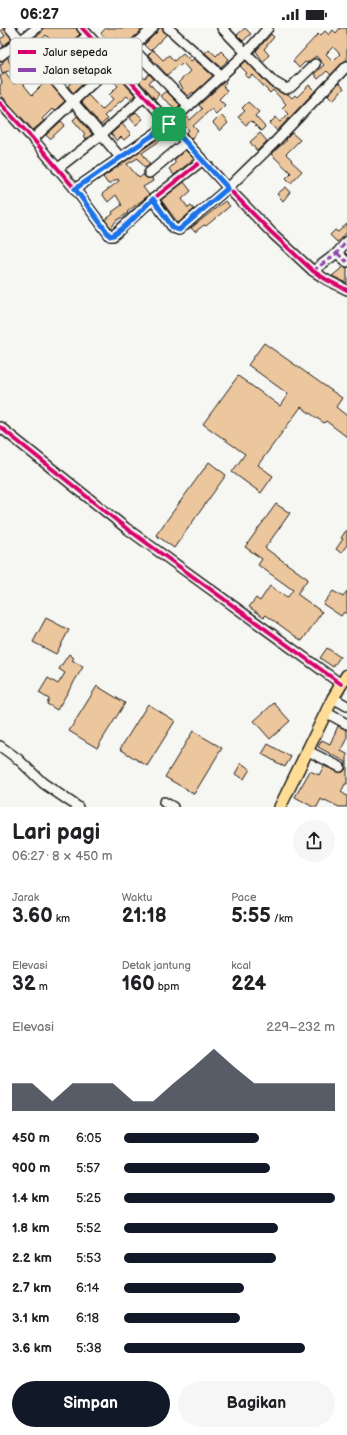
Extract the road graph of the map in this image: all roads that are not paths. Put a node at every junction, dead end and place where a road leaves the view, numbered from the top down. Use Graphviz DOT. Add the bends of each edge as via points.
graph roads {
  1 [pos="10,28"];
  2 [pos="37,28"];
  3 [pos="154,28"];
  4 [pos="168,28"];
  5 [pos="222,28"];
  6 [pos="268,28"];
  7 [pos="19,38"];
  8 [pos="25,38"];
  9 [pos="142,39"];
  10 [pos="10,49"];
  11 [pos="246,53"];
  12 [pos="0,56"];
  13 [pos="142,58"];
  14 [pos="315,64"];
  15 [pos="347,66"];
  16 [pos="222,76"];
  17 [pos="57,84"];
  18 [pos="92,84"];
  19 [pos="133,84"];
  20 [pos="144,96"];
  21 [pos="73,102"];
  22 [pos="0,103"];
  23 [pos="189,106"];
  24 [pos="169,124"];
  25 [pos="101,135"];
  26 [pos="33,139"];
  27 [pos="186,142"];
  28 [pos="120,157"];
  29 [pos="203,160"];
  30 [pos="57,169"];
  31 [pos="149,172"];
  32 [pos="228,188"];
  33 [pos="75,189"];
  34 [pos="153,199"];
  35 [pos="347,241"];
  36 [pos="336,253"];
  37 [pos="347,262"];
  38 [pos="314,271"];
  39 [pos="347,290"];
  40 [pos="0,427"];
  41 [pos="344,679"];
  42 [pos="333,698"];
  43 [pos="347,706"];
  44 [pos="327,712"];
  45 [pos="347,724"];
  46 [pos="0,746"];
  47 [pos="308,751"];
  48 [pos="340,767"];
  49 [pos="164,802"];
  50 [pos="78,807"];
  51 [pos="173,807"];
  52 [pos="280,807"];
  1 -- 7 [label="street"];
  2 -- 8 [label="street"];
  3 -- 9 [label="street"];
  4 -- 16 [label="street"];
  5 -- 11 [label="street"];
  6 -- 11 [label="street"];
  10 -- 12 [label="street"];
  11 -- 14 [label="street" via="274,82 286,89"];
  11 -- 16 [label="street"];
  13 -- 23 [label="street"];
  15 -- 32 [label="street"];
  16 -- 23 [label="street"];
  17 -- 21 [label="street"];
  18 -- 21 [label="street"];
  19 -- 20 [label="street"];
  20 -- 24 [label="street"];
  20 -- 25 [label="street"];
  21 -- 25 [label="street"];
  21 -- 26 [label="street"];
  22 -- 26 [label="street"];
  23 -- 24 [label="street"];
  24 -- 27 [label="street"];
  24 -- 28 [label="street"];
  25 -- 28 [label="street"];
  25 -- 30 [label="street"];
  26 -- 30 [label="street"];
  27 -- 29 [label="street"];
  27 -- 31 [label="street"];
  28 -- 33 [label="street"];
  29 -- 32 [label="street"];
  29 -- 34 [label="street"];
  30 -- 33 [label="street"];
  32 -- 34 [label="street" via="179,230 173,228"];
  32 -- 38 [label="street"];
  33 -- 34 [label="street" via="110,236 126,226"];
  35 -- 36 [label="street"];
  36 -- 37 [label="street"];
  36 -- 38 [label="street"];
  38 -- 39 [label="street"];
  40 -- 41 [label="street" via="126,528"];
  41 -- 42 [label="main road"];
  42 -- 43 [label="street"];
  42 -- 44 [label="main road"];
  44 -- 45 [label="street"];
  44 -- 47 [label="main road"];
  46 -- 50 [label="street" via="43,783"];
  47 -- 48 [label="street"];
  47 -- 52 [label="main road"];
  49 -- 51 [label="street"];
}
